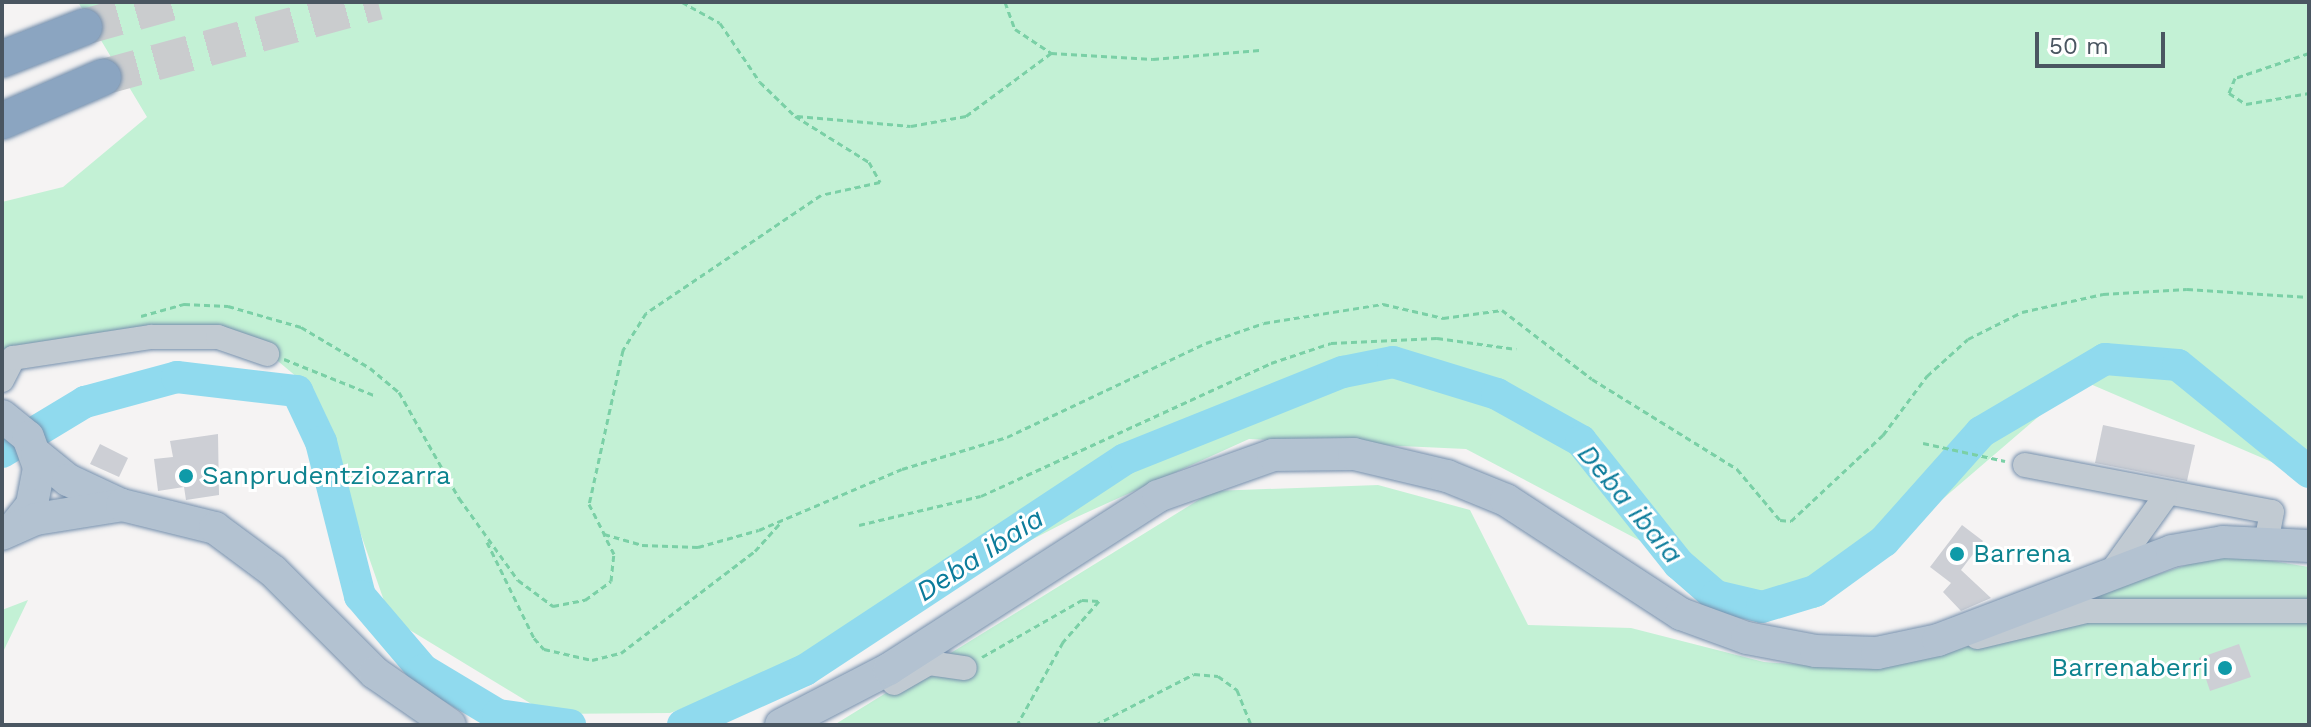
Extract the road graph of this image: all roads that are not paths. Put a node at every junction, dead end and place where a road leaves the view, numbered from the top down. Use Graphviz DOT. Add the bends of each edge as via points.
graph roads {
  1 [pos="84,27"];
  2 [pos="18,52"];
  3 [pos="103,77"];
  4 [pos="2,121"];
  5 [pos="267,354"];
  6 [pos="2,380"];
  7 [pos="8,419"];
  8 [pos="37,455"];
  9 [pos="2025,465"];
  10 [pos="2165,497"];
  11 [pos="122,505"];
  12 [pos="9,530"];
  13 [pos="2266,543"];
  14 [pos="2309,546"];
  15 [pos="2112,571"];
  16 [pos="2309,611"];
  17 [pos="967,620"];
  18 [pos="1964,632"];
  19 [pos="813,709"];
  20 [pos="450,725"];
  21 [pos="781,725"];
  1 -- 2 [label="highway"];
  3 -- 4 [label="highway"];
  5 -- 6 [label="lane" via="218,337 151,337 13,358"];
  7 -- 8 [label="main road"];
  8 -- 11 [label="main road" via="68,480"];
  8 -- 12 [label="main road" via="37,493"];
  9 -- 10 [label="lane"];
  10 -- 13 [label="lane" via="2272,512"];
  10 -- 15 [label="lane"];
  11 -- 12 [label="main road"];
  11 -- 20 [label="main road" via="184,516 243,546 375,673"];
  13 -- 14 [label="main road"];
  13 -- 15 [label="main road" via="2223,542"];
  15 -- 18 [label="main road"];
  16 -- 18 [label="lane" via="2086,611 1980,638"];
  17 -- 18 [label="main road" via="1158,496 1273,455 1328,453 1409,465 1506,500 1642,593 1747,638 1877,653"];
  17 -- 19 [label="main road"];
  17 -- 19 [label="lane" via="959,650 965,668 929,663 833,711"];
  19 -- 21 [label="main road"];
}
